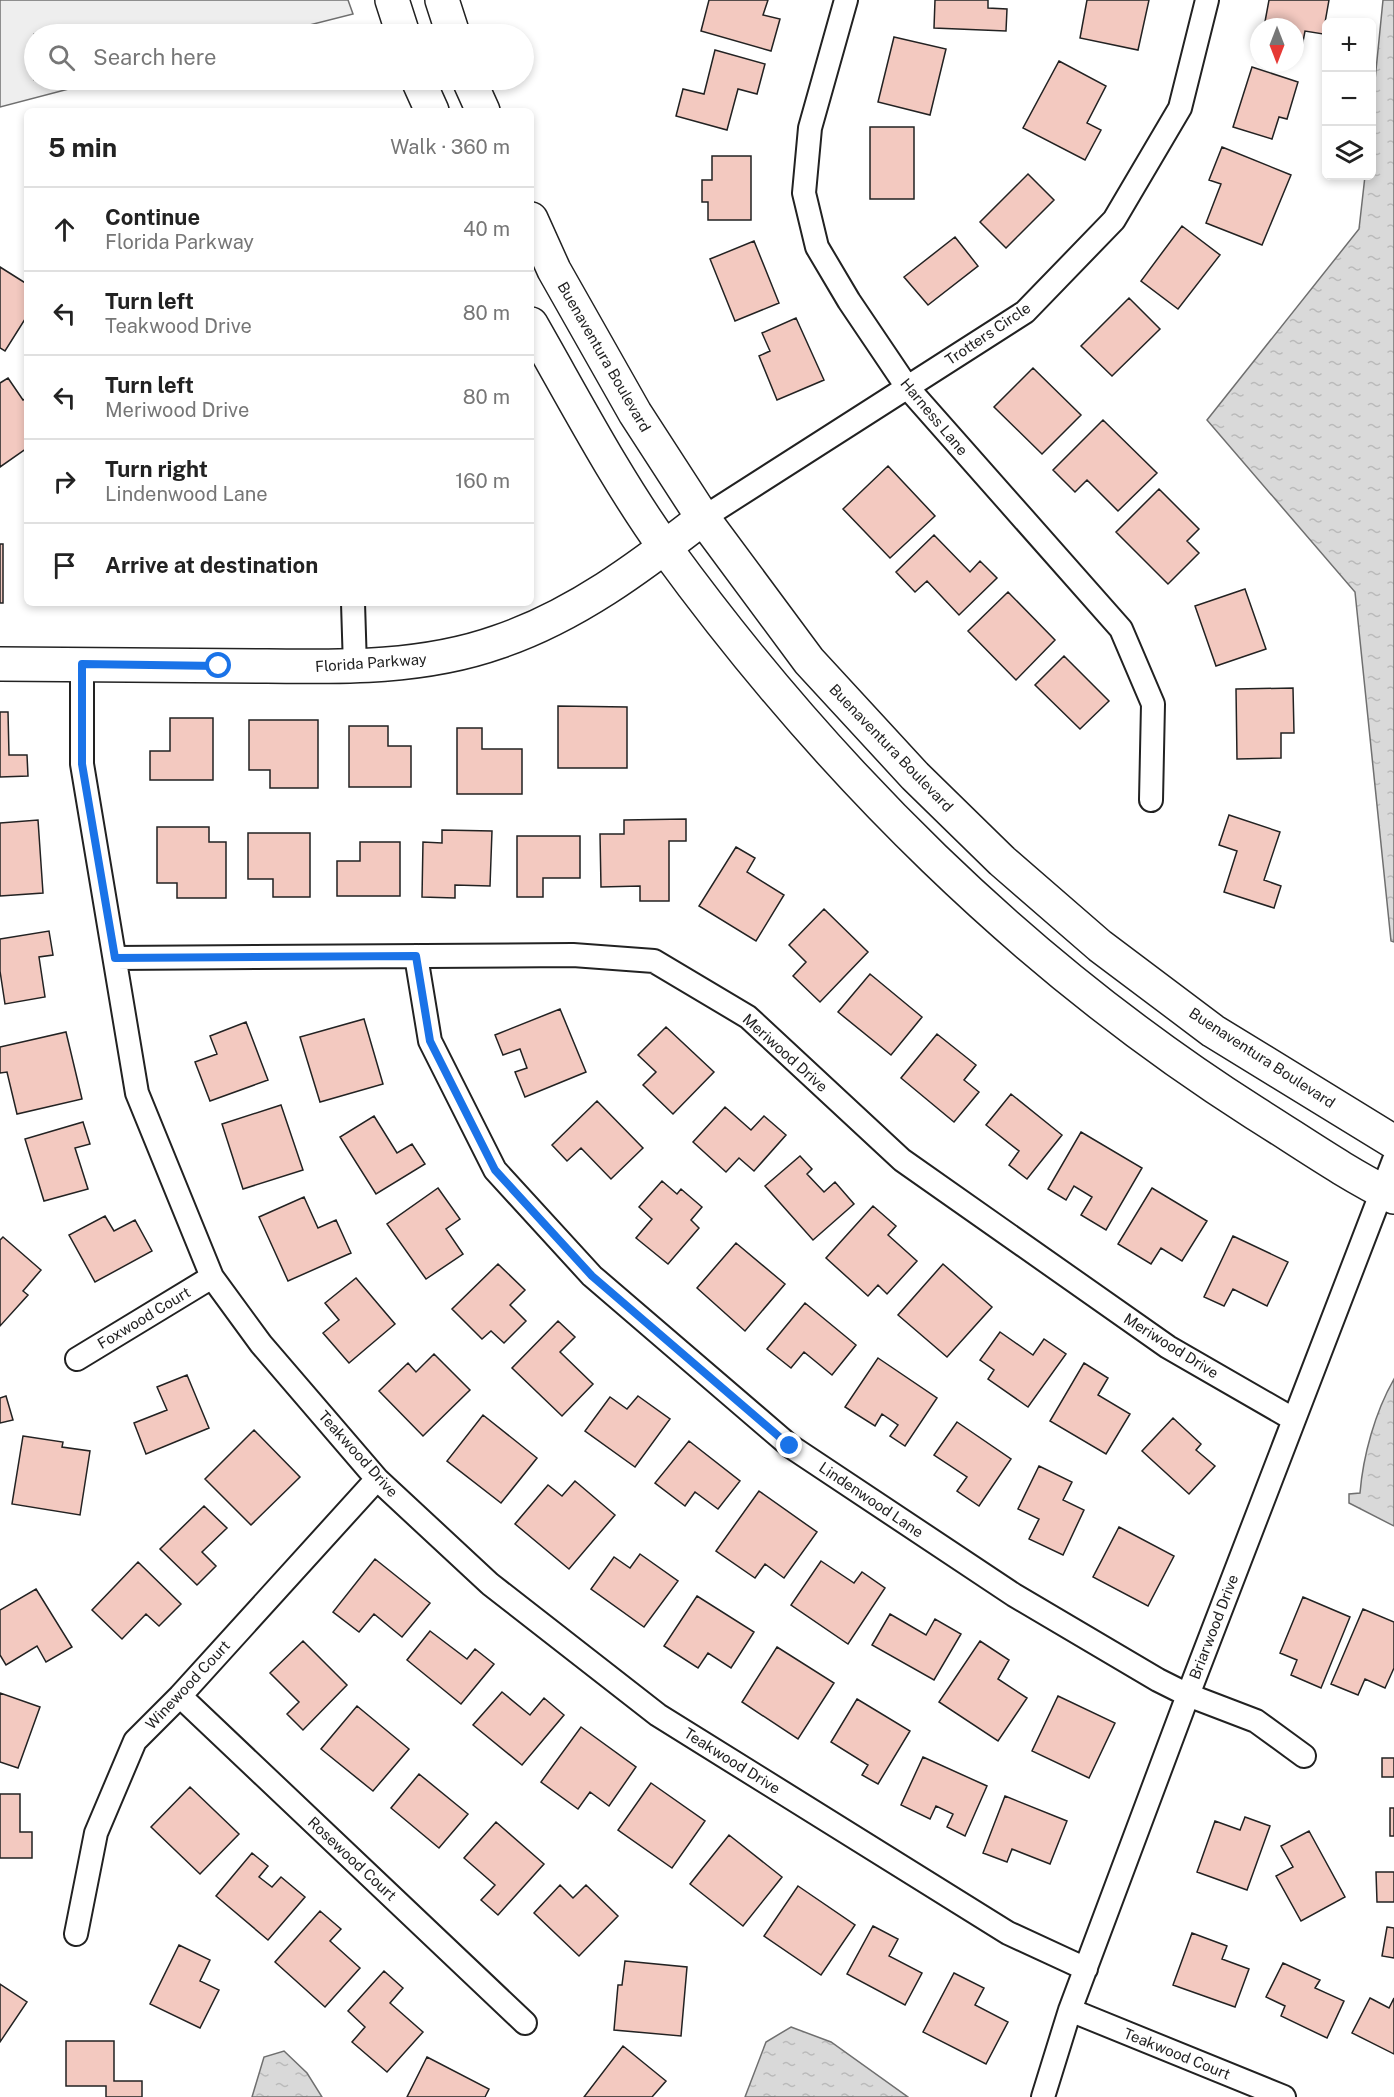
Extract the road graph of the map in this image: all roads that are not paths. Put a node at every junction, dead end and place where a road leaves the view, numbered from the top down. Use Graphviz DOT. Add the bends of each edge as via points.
graph roads {
  1 [pos="392,0"];
  2 [pos="442,0"];
  3 [pos="846,0"];
  4 [pos="1207,0"];
  5 [pos="400,24"];
  6 [pos="450,24"];
  7 [pos="423,90"];
  8 [pos="474,90"];
  9 [pos="431,108"];
  10 [pos="482,108"];
  11 [pos="534,226"];
  12 [pos="534,329"];
  13 [pos="908,387"];
  14 [pos="703,518"];
  15 [pos="665,548"];
  16 [pos="353,606"];
  17 [pos="0,664"];
  18 [pos="82,664"];
  19 [pos="355,667"];
  20 [pos="1151,800"];
  21 [pos="416,956"];
  22 [pos="115,958"];
  23 [pos="1394,1142"];
  24 [pos="1394,1160"];
  25 [pos="1388,1194"];
  26 [pos="212,1277"];
  27 [pos="77,1359"];
  28 [pos="1293,1419"];
  29 [pos="377,1479"];
  30 [pos="1188,1695"];
  31 [pos="180,1696"];
  32 [pos="1304,1756"];
  33 [pos="76,1934"];
  34 [pos="1086,1969"];
  35 [pos="1070,2010"];
  36 [pos="525,2023"];
  37 [pos="1043,2097"];
  38 [pos="1284,2097"];
  1 -- 5 [label="main road"];
  2 -- 6 [label="main road"];
  3 -- 13 [label="street, Harness Lane" via="810,128 804,193 817,246"];
  4 -- 13 [label="street, Trotters Circle" via="1180,108 1114,220 1025,312"];
  7 -- 9 [label="main road"];
  8 -- 10 [label="main road"];
  11 -- 14 [label="main road, Buenaventura Boulevard" via="554,270 634,413"];
  12 -- 15 [label="main road" via="600,447"];
  13 -- 14 [label="street, Trotters Circle"];
  13 -- 20 [label="street, Harness Lane" via="1121,629 1154,704"];
  14 -- 15 [label="main road, Florida Parkway"];
  14 -- 23 [label="main road, Buenaventura Boulevard" via="809,661 915,776 1002,861 1100,946 1213,1030"];
  15 -- 19 [label="main road, Florida Parkway" via="575,609 498,642 439,658"];
  15 -- 25 [label="main road" via="769,681 889,816 987,909 1076,985 1188,1070"];
  16 -- 19 [label="street"];
  17 -- 18 [label="main road, Florida Parkway"];
  18 -- 19 [label="main road, Florida Parkway"];
  18 -- 22 [label="street, Teakwood Drive" via="82,764"];
  21 -- 22 [label="street, Meriwood Drive"];
  21 -- 28 [label="street, Meriwood Drive" via="573,955 654,961 748,1017 902,1160 1168,1347"];
  21 -- 30 [label="street, Lindenwood Lane" via="430,1041 495,1170 592,1276 790,1446 1014,1595"];
  22 -- 26 [label="street, Teakwood Drive" via="137,1093"];
  24 -- 25 [label="street, Briarwood Drive"];
  25 -- 28 [label="street, Briarwood Drive"];
  26 -- 27 [label="street, Foxwood Court"];
  26 -- 29 [label="street, Teakwood Drive" via="261,1344"];
  28 -- 30 [label="street, Briarwood Drive"];
  29 -- 31 [label="street, Winewood Court"];
  29 -- 34 [label="street, Teakwood Drive" via="490,1584 658,1715 1008,1933"];
  30 -- 32 [label="street, Lindenwood Lane" via="1256,1721"];
  30 -- 34 [label="street, Briarwood Drive"];
  31 -- 33 [label="street, Winewood Court" via="135,1741 96,1833"];
  31 -- 36 [label="street, Rosewood Court"];
  34 -- 35 [label="street, Briarwood Drive"];
  35 -- 37 [label="street, Briarwood Drive"];
  35 -- 38 [label="street, Teakwood Court"];
}
